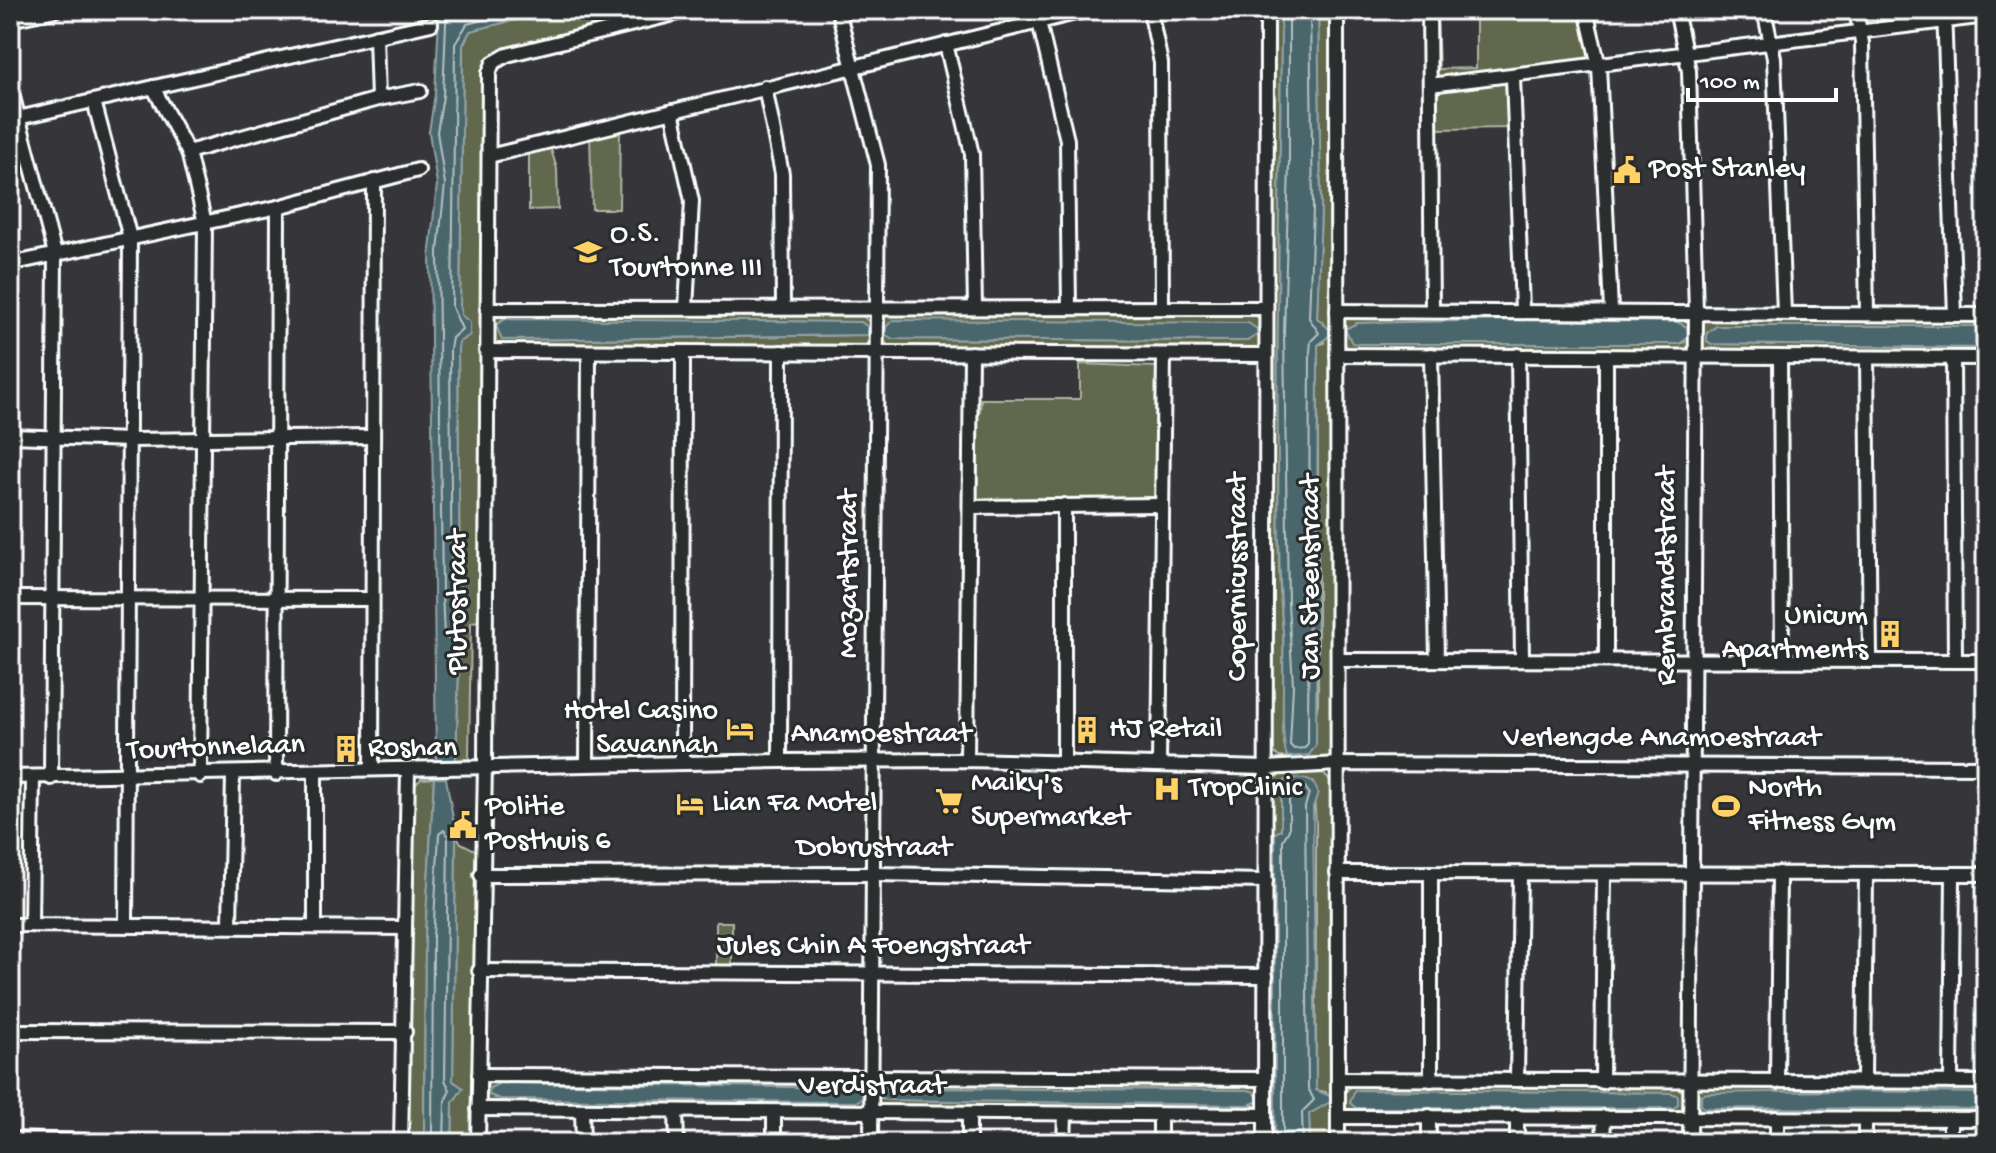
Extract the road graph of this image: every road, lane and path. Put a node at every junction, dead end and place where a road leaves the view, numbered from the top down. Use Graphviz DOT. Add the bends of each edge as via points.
graph roads {
  1 [pos="56,10"];
  2 [pos="691,10"];
  3 [pos="838,10"];
  4 [pos="1088,10"];
  5 [pos="1150,10"];
  6 [pos="1267,10"];
  7 [pos="1337,10"];
  8 [pos="1429,10"];
  9 [pos="1586,10"];
  10 [pos="1676,10"];
  11 [pos="1764,10"];
  12 [pos="1856,10"];
  13 [pos="1946,16"];
  14 [pos="1986,16"];
  15 [pos="10,20"];
  16 [pos="1039,22"];
  17 [pos="431,24"];
  18 [pos="1861,32"];
  19 [pos="376,36"];
  20 [pos="1772,43"];
  21 [pos="946,44"];
  22 [pos="1686,55"];
  23 [pos="853,65"];
  24 [pos="1599,66"];
  25 [pos="1513,77"];
  26 [pos="1430,85"];
  27 [pos="10,86"];
  28 [pos="153,87"];
  29 [pos="765,87"];
  30 [pos="420,91"];
  31 [pos="378,99"];
  32 [pos="94,101"];
  33 [pos="672,111"];
  34 [pos="18,118"];
  35 [pos="188,152"];
  36 [pos="489,156"];
  37 [pos="418,170"];
  38 [pos="374,181"];
  39 [pos="278,207"];
  40 [pos="205,223"];
  41 [pos="130,238"];
  42 [pos="55,254"];
  43 [pos="10,264"];
  44 [pos="975,307"];
  45 [pos="686,308"];
  46 [pos="783,308"];
  47 [pos="877,308"];
  48 [pos="1069,308"];
  49 [pos="1162,308"];
  50 [pos="1266,308"];
  51 [pos="487,309"];
  52 [pos="1432,310"];
  53 [pos="1522,310"];
  54 [pos="1611,310"];
  55 [pos="1337,311"];
  56 [pos="1696,312"];
  57 [pos="1784,313"];
  58 [pos="1867,314"];
  59 [pos="1955,315"];
  60 [pos="1986,315"];
  61 [pos="486,351"];
  62 [pos="877,351"];
  63 [pos="589,352"];
  64 [pos="683,352"];
  65 [pos="781,352"];
  66 [pos="971,353"];
  67 [pos="1164,355"];
  68 [pos="1265,355"];
  69 [pos="1337,355"];
  70 [pos="1431,355"];
  71 [pos="1518,355"];
  72 [pos="1606,356"];
  73 [pos="1695,356"];
  74 [pos="1780,357"];
  75 [pos="1867,358"];
  76 [pos="1953,358"];
  77 [pos="1986,358"];
  78 [pos="10,436"];
  79 [pos="55,437"];
  80 [pos="371,437"];
  81 [pos="277,438"];
  82 [pos="203,439"];
  83 [pos="131,440"];
  84 [pos="1064,505"];
  85 [pos="1162,505"];
  86 [pos="971,507"];
  87 [pos="10,598"];
  88 [pos="129,598"];
  89 [pos="203,599"];
  90 [pos="275,599"];
  91 [pos="371,599"];
  92 [pos="53,600"];
  93 [pos="1694,658"];
  94 [pos="1782,659"];
  95 [pos="1339,660"];
  96 [pos="1437,660"];
  97 [pos="1522,660"];
  98 [pos="1606,660"];
  99 [pos="1870,660"];
  100 [pos="1955,661"];
  101 [pos="1986,661"];
  102 [pos="967,760"];
  103 [pos="780,761"];
  104 [pos="874,761"];
  105 [pos="1064,762"];
  106 [pos="587,763"];
  107 [pos="682,763"];
  108 [pos="1159,764"];
  109 [pos="1338,764"];
  110 [pos="485,765"];
  111 [pos="1691,765"];
  112 [pos="1986,767"];
  113 [pos="1266,768"];
  114 [pos="372,769"];
  115 [pos="424,769"];
  116 [pos="408,770"];
  117 [pos="315,772"];
  118 [pos="276,774"];
  119 [pos="233,775"];
  120 [pos="200,776"];
  121 [pos="10,777"];
  122 [pos="33,778"];
  123 [pos="51,778"];
  124 [pos="128,778"];
  125 [pos="1693,872"];
  126 [pos="1337,873"];
  127 [pos="1431,873"];
  128 [pos="1779,873"];
  129 [pos="874,874"];
  130 [pos="1520,874"];
  131 [pos="1604,874"];
  132 [pos="1866,874"];
  133 [pos="1953,874"];
  134 [pos="1986,874"];
  135 [pos="481,875"];
  136 [pos="1266,881"];
  137 [pos="10,925"];
  138 [pos="31,925"];
  139 [pos="126,925"];
  140 [pos="230,925"];
  141 [pos="315,927"];
  142 [pos="405,928"];
  143 [pos="479,971"];
  144 [pos="873,972"];
  145 [pos="1266,976"];
  146 [pos="10,1031"];
  147 [pos="405,1032"];
  148 [pos="479,1075"];
  149 [pos="871,1076"];
  150 [pos="1265,1079"];
  151 [pos="1338,1079"];
  152 [pos="1431,1080"];
  153 [pos="1517,1080"];
  154 [pos="1690,1081"];
  155 [pos="1602,1082"];
  156 [pos="1777,1082"];
  157 [pos="1864,1082"];
  158 [pos="1951,1082"];
  159 [pos="1986,1082"];
  160 [pos="478,1109"];
  161 [pos="582,1111"];
  162 [pos="676,1111"];
  163 [pos="871,1112"];
  164 [pos="774,1113"];
  165 [pos="969,1113"];
  166 [pos="1065,1115"];
  167 [pos="1160,1115"];
  168 [pos="1265,1115"];
  169 [pos="1429,1116"];
  170 [pos="1517,1116"];
  171 [pos="1338,1117"];
  172 [pos="1604,1117"];
  173 [pos="1690,1117"];
  174 [pos="1777,1118"];
  175 [pos="1865,1119"];
  176 [pos="1950,1119"];
  177 [pos="1986,1119"];
  178 [pos="10,1139"];
  179 [pos="156,1143"];
  180 [pos="401,1143"];
  181 [pos="478,1143"];
  182 [pos="583,1143"];
  183 [pos="677,1143"];
  184 [pos="774,1143"];
  185 [pos="871,1143"];
  186 [pos="969,1143"];
  187 [pos="1064,1143"];
  188 [pos="1160,1143"];
  189 [pos="1265,1143"];
  190 [pos="1338,1143"];
  191 [pos="1429,1143"];
  192 [pos="1517,1143"];
  193 [pos="1603,1143"];
  194 [pos="1690,1143"];
  195 [pos="1777,1143"];
  196 [pos="1865,1143"];
  197 [pos="1950,1143"];
  1 -- 15 [label="street"];
  2 -- 36 [label="street, Plutostraat" via="507,55 493,63 488,85"];
  3 -- 23 [label="street, Mozartstraat"];
  4 -- 16 [label="street"];
  5 -- 49 [label="street" via="1161,63"];
  6 -- 50 [label="street, Copernicusstraat"];
  7 -- 55 [label="street, Jan Steenstraat"];
  8 -- 26 [label="street"];
  9 -- 24 [label="street"];
  10 -- 22 [label="street, Rembrandtstraat"];
  11 -- 20 [label="street"];
  12 -- 18 [label="street"];
  13 -- 14 [label="street"];
  13 -- 18 [label="street"];
  13 -- 59 [label="street"];
  16 -- 21 [label="street"];
  16 -- 48 [label="street" via="1067,140"];
  17 -- 19 [label="street"];
  18 -- 20 [label="street"];
  18 -- 58 [label="street"];
  19 -- 28 [label="street"];
  19 -- 31 [label="street"];
  20 -- 22 [label="street"];
  20 -- 57 [label="street"];
  21 -- 23 [label="street"];
  21 -- 44 [label="street" via="972,154"];
  22 -- 24 [label="street"];
  22 -- 56 [label="street, Rembrandtstraat"];
  23 -- 29 [label="street"];
  23 -- 47 [label="street, Mozartstraat" via="878,165"];
  24 -- 25 [label="street"];
  24 -- 54 [label="street"];
  25 -- 26 [label="street"];
  25 -- 53 [label="street"];
  26 -- 52 [label="street"];
  27 -- 34 [label="street"];
  28 -- 32 [label="street"];
  28 -- 35 [label="street"];
  29 -- 33 [label="street"];
  29 -- 46 [label="street" via="782,174"];
  30 -- 31 [label="street"];
  31 -- 35 [label="street"];
  32 -- 34 [label="street"];
  32 -- 41 [label="street"];
  33 -- 36 [label="street"];
  33 -- 45 [label="street" via="692,201"];
  34 -- 42 [label="street"];
  35 -- 40 [label="street"];
  36 -- 51 [label="street, Plutostraat"];
  37 -- 38 [label="street"];
  38 -- 39 [label="street"];
  38 -- 80 [label="street"];
  39 -- 40 [label="street"];
  39 -- 81 [label="street"];
  40 -- 41 [label="street"];
  40 -- 82 [label="street"];
  41 -- 42 [label="street"];
  41 -- 83 [label="street"];
  42 -- 43 [label="street"];
  42 -- 79 [label="street"];
  44 -- 47 [label="street"];
  44 -- 48 [label="street"];
  45 -- 46 [label="street"];
  45 -- 51 [label="street"];
  46 -- 47 [label="street"];
  47 -- 62 [label="street, Mozartstraat"];
  48 -- 49 [label="street"];
  49 -- 50 [label="street"];
  50 -- 68 [label="street, Copernicusstraat"];
  51 -- 61 [label="street, Plutostraat"];
  52 -- 53 [label="street"];
  52 -- 55 [label="street"];
  53 -- 54 [label="street"];
  54 -- 56 [label="street"];
  55 -- 69 [label="street, Jan Steenstraat"];
  56 -- 57 [label="street"];
  56 -- 73 [label="street, Rembrandtstraat"];
  57 -- 58 [label="street"];
  58 -- 59 [label="street"];
  59 -- 60 [label="street"];
  61 -- 63 [label="street"];
  61 -- 110 [label="street, Plutostraat"];
  62 -- 65 [label="street"];
  62 -- 66 [label="street"];
  62 -- 104 [label="street, Mozartstraat"];
  63 -- 64 [label="street"];
  63 -- 106 [label="street"];
  64 -- 65 [label="street"];
  64 -- 107 [label="street"];
  65 -- 103 [label="street"];
  66 -- 67 [label="street"];
  66 -- 86 [label="street"];
  67 -- 68 [label="street"];
  67 -- 85 [label="street"];
  68 -- 113 [label="street, Copernicusstraat"];
  69 -- 70 [label="street"];
  69 -- 95 [label="street, Jan Steenstraat"];
  70 -- 71 [label="street"];
  70 -- 96 [label="street"];
  71 -- 72 [label="street"];
  71 -- 97 [label="street"];
  72 -- 73 [label="street"];
  72 -- 98 [label="street"];
  73 -- 74 [label="street"];
  73 -- 93 [label="street, Rembrandtstraat"];
  74 -- 75 [label="street"];
  74 -- 94 [label="street"];
  75 -- 76 [label="street"];
  75 -- 99 [label="street"];
  76 -- 77 [label="street"];
  76 -- 100 [label="street"];
  78 -- 79 [label="street"];
  79 -- 83 [label="street"];
  79 -- 92 [label="street"];
  80 -- 81 [label="street"];
  80 -- 91 [label="street"];
  81 -- 82 [label="street"];
  81 -- 90 [label="street"];
  82 -- 83 [label="street"];
  82 -- 89 [label="street"];
  83 -- 88 [label="street"];
  84 -- 85 [label="street"];
  84 -- 86 [label="street"];
  84 -- 105 [label="street"];
  85 -- 108 [label="street"];
  86 -- 102 [label="street"];
  87 -- 92 [label="street"];
  88 -- 89 [label="street"];
  88 -- 92 [label="street"];
  88 -- 124 [label="street"];
  89 -- 90 [label="street"];
  89 -- 120 [label="street"];
  90 -- 91 [label="street"];
  90 -- 118 [label="street"];
  91 -- 114 [label="street"];
  92 -- 123 [label="street"];
  93 -- 94 [label="street"];
  93 -- 98 [label="street"];
  93 -- 111 [label="street, Rembrandtstraat"];
  94 -- 99 [label="street"];
  95 -- 96 [label="street"];
  95 -- 109 [label="street, Jan Steenstraat"];
  96 -- 97 [label="street"];
  97 -- 98 [label="street"];
  99 -- 100 [label="street"];
  100 -- 101 [label="street"];
  102 -- 104 [label="street, Anamoestraat"];
  102 -- 105 [label="street, Anamoestraat"];
  103 -- 104 [label="street, Anamoestraat"];
  103 -- 107 [label="street, Anamoestraat"];
  104 -- 129 [label="street, Mozartstraat"];
  105 -- 108 [label="street, Anamoestraat"];
  106 -- 107 [label="street, Anamoestraat"];
  106 -- 110 [label="street, Anamoestraat"];
  108 -- 113 [label="street, Anamoestraat"];
  109 -- 111 [label="street, Verlengde Anamoestraat"];
  109 -- 113 [label="street, Anamoestraat"];
  109 -- 126 [label="street, Jan Steenstraat"];
  110 -- 115 [label="street, Anamoestraat"];
  110 -- 135 [label="street, Plutostraat"];
  111 -- 112 [label="street, Verlengde Anamoestraat"];
  111 -- 125 [label="street, Rembrandtstraat"];
  113 -- 136 [label="street, Copernicusstraat"];
  114 -- 116 [label="street, Tourtonnelaan"];
  114 -- 117 [label="street, Tourtonnelaan"];
  115 -- 116 [label="street, Tourtonnelaan"];
  116 -- 142 [label="street"];
  117 -- 118 [label="street, Tourtonnelaan"];
  117 -- 141 [label="street"];
  118 -- 119 [label="street, Tourtonnelaan"];
  119 -- 120 [label="street, Tourtonnelaan"];
  119 -- 140 [label="street"];
  120 -- 124 [label="street, Tourtonnelaan"];
  121 -- 122 [label="street, Tourtonnelaan"];
  122 -- 123 [label="street, Tourtonnelaan"];
  122 -- 138 [label="street"];
  123 -- 124 [label="street, Tourtonnelaan"];
  124 -- 139 [label="street"];
  125 -- 128 [label="street"];
  125 -- 131 [label="street"];
  125 -- 154 [label="street, Rembrandtstraat"];
  126 -- 127 [label="street"];
  126 -- 151 [label="street, Jan Steenstraat"];
  127 -- 130 [label="street"];
  127 -- 152 [label="street"];
  128 -- 132 [label="street"];
  128 -- 156 [label="street"];
  129 -- 135 [label="street, Dobrustraat"];
  129 -- 136 [label="street, Dobrustraat"];
  129 -- 144 [label="street, Mozartstraat"];
  130 -- 131 [label="street"];
  130 -- 153 [label="street"];
  131 -- 155 [label="street"];
  132 -- 133 [label="street"];
  132 -- 157 [label="street"];
  133 -- 134 [label="street"];
  133 -- 158 [label="street"];
  135 -- 143 [label="street, Plutostraat"];
  136 -- 145 [label="street, Copernicusstraat"];
  137 -- 138 [label="street"];
  138 -- 139 [label="street"];
  139 -- 140 [label="street"];
  140 -- 141 [label="street"];
  141 -- 142 [label="street"];
  142 -- 147 [label="street"];
  143 -- 144 [label="street, Jules Chin A Foengstraat"];
  143 -- 148 [label="street, Plutostraat"];
  144 -- 145 [label="street, Jules Chin A Foengstraat"];
  144 -- 149 [label="street, Mozartstraat"];
  145 -- 150 [label="street, Copernicusstraat"];
  146 -- 147 [label="street"];
  147 -- 180 [label="street"];
  148 -- 149 [label="street"];
  148 -- 160 [label="street, Plutostraat"];
  149 -- 150 [label="street"];
  149 -- 163 [label="street, Mozartstraat"];
  150 -- 168 [label="street, Copernicusstraat"];
  151 -- 152 [label="street"];
  151 -- 171 [label="street, Jan Steenstraat"];
  152 -- 153 [label="street"];
  153 -- 155 [label="street"];
  154 -- 155 [label="street"];
  154 -- 156 [label="street"];
  154 -- 173 [label="street, Rembrandtstraat"];
  156 -- 157 [label="street"];
  157 -- 158 [label="street"];
  158 -- 159 [label="street"];
  160 -- 161 [label="street, Verdistraat"];
  160 -- 181 [label="street, Plutostraat"];
  161 -- 162 [label="street, Verdistraat"];
  161 -- 182 [label="street"];
  162 -- 164 [label="street, Verdistraat"];
  162 -- 183 [label="street"];
  163 -- 164 [label="street, Verdistraat"];
  163 -- 165 [label="street, Verdistraat"];
  163 -- 185 [label="street, Mozartstraat"];
  164 -- 184 [label="street"];
  165 -- 166 [label="street, Verdistraat"];
  165 -- 186 [label="street"];
  166 -- 167 [label="street, Verdistraat"];
  166 -- 187 [label="street"];
  167 -- 168 [label="street, Verdistraat"];
  167 -- 188 [label="street"];
  168 -- 189 [label="street, Copernicusstraat"];
  169 -- 170 [label="street"];
  169 -- 171 [label="street"];
  169 -- 191 [label="street"];
  170 -- 172 [label="street"];
  170 -- 192 [label="street"];
  171 -- 190 [label="street, Jan Steenstraat"];
  172 -- 173 [label="street"];
  172 -- 193 [label="street"];
  173 -- 174 [label="street"];
  173 -- 194 [label="street, Rembrandtstraat"];
  174 -- 175 [label="street"];
  174 -- 195 [label="street"];
  175 -- 176 [label="street"];
  175 -- 196 [label="street"];
  176 -- 177 [label="street"];
  176 -- 197 [label="street"];
  178 -- 179 [label="street"];
}
